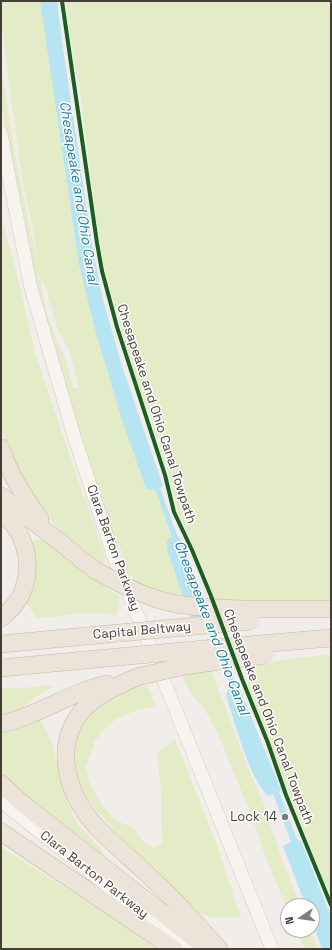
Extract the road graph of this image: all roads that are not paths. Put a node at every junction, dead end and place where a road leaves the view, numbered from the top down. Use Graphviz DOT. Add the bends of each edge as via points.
graph roads {
  1 [pos="1,133"];
  2 [pos="1,448"];
  3 [pos="1,496"];
  4 [pos="1,512"];
  5 [pos="54,536"];
  6 [pos="331,609"];
  7 [pos="331,613"];
  8 [pos="249,615"];
  9 [pos="1,618"];
  10 [pos="331,638"];
  11 [pos="331,642"];
  12 [pos="1,644"];
  13 [pos="262,649"];
  14 [pos="1,668"];
  15 [pos="137,678"];
  16 [pos="1,724"];
  17 [pos="1,784"];
  18 [pos="1,801"];
  19 [pos="1,832"];
  20 [pos="174,949"];
  21 [pos="186,949"];
  22 [pos="208,949"];
  23 [pos="219,949"];
  24 [pos="272,949"];
  1 -- 24 [label="main road, Clara Barton Parkway" via="31,288 74,436 108,540"];
  2 -- 5 [label="highway" via="20,490"];
  3 -- 5 [label="highway"];
  4 -- 9 [label="highway" via="17,528 24,544 27,566 24,587 18,600"];
  5 -- 8 [label="highway, bridge" via="95,570 140,593 183,605"];
  6 -- 8 [label="highway"];
  7 -- 8 [label="highway, Capital Beltway"];
  8 -- 12 [label="highway, Capital Beltway, bridge" via="119,633"];
  10 -- 13 [label="highway, Capital Beltway"];
  11 -- 13 [label="highway"];
  13 -- 14 [label="highway, Capital Beltway, bridge" via="128,656"];
  13 -- 15 [label="highway, bridge"];
  15 -- 16 [label="highway" via="100,686 25,717"];
  15 -- 23 [label="highway" via="105,692 84,709 70,734 66,754 67,773 78,802 96,826 179,906"];
  17 -- 22 [label="highway"];
  18 -- 21 [label="main road, Clara Barton Parkway"];
  19 -- 20 [label="highway"];
}
